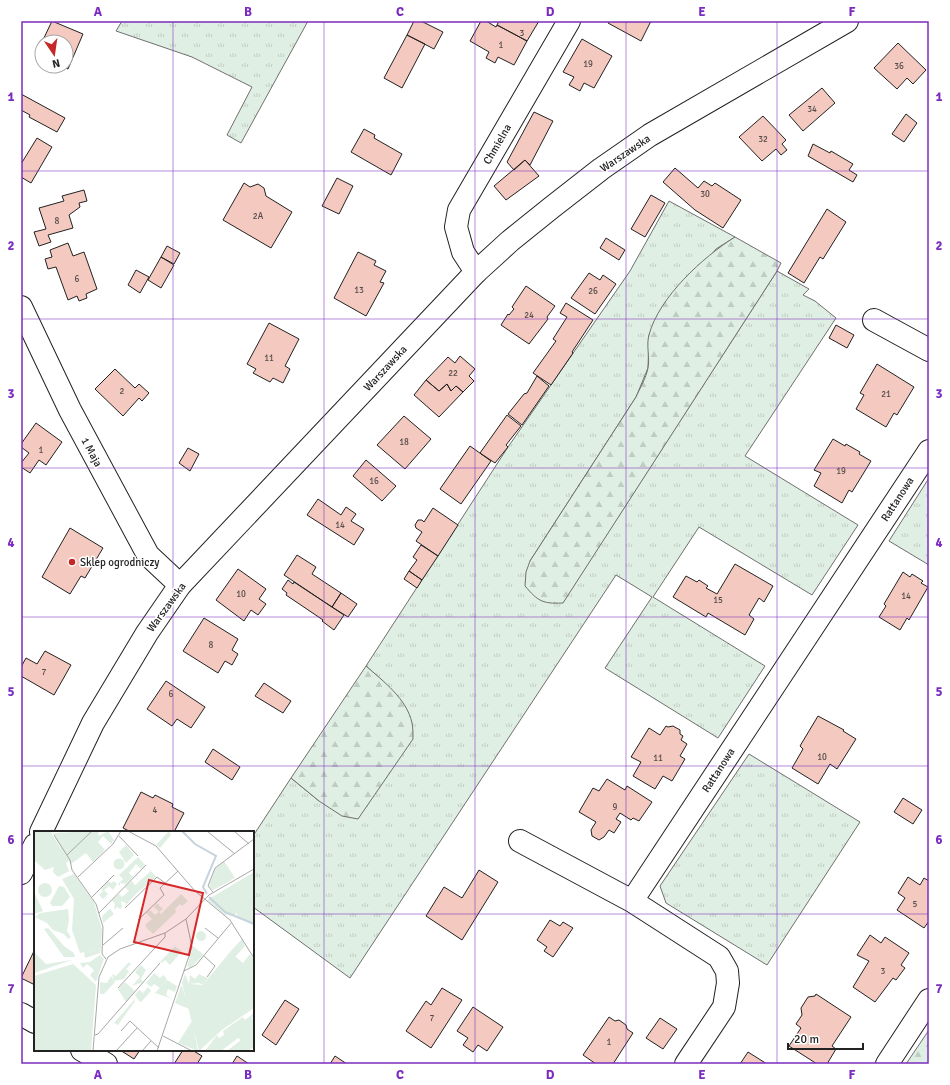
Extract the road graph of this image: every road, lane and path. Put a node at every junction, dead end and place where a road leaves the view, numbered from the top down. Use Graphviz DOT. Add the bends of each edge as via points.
graph roads {
  1 [pos="569,21"];
  2 [pos="847,21"];
  3 [pos="476,272"];
  4 [pos="21,307"];
  5 [pos="874,320"];
  6 [pos="929,350"];
  7 [pos="929,451"];
  8 [pos="180,585"];
  9 [pos="41,831"];
  10 [pos="520,841"];
  11 [pos="34,847"];
  12 [pos="21,874"];
  13 [pos="632,901"];
  14 [pos="929,1000"];
  15 [pos="21,1014"];
  16 [pos="34,1021"];
  17 [pos="84,1051"];
  18 [pos="106,1064"];
  19 [pos="686,1064"];
  20 [pos="886,1064"];
  1 -- 3 [label="street, Chmielna" via="459,210 456,227 463,252"];
  2 -- 3 [label="street, Warszawska" via="638,144 601,169 510,241"];
  3 -- 8 [label="street, Warszawska"];
  4 -- 8 [label="street, 1 Maja" via="70,410 148,555"];
  5 -- 6 [label="street"];
  7 -- 13 [label="street, Rattanowa"];
  8 -- 9 [label="street, Warszawska" via="93,722"];
  10 -- 13 [label="street"];
  11 -- 12 [label="street"];
  13 -- 19 [label="street" via="719,957 727,971 724,1007"];
  14 -- 20 [label="street"];
  15 -- 16 [label="street"];
  17 -- 18 [label="street"];
}
